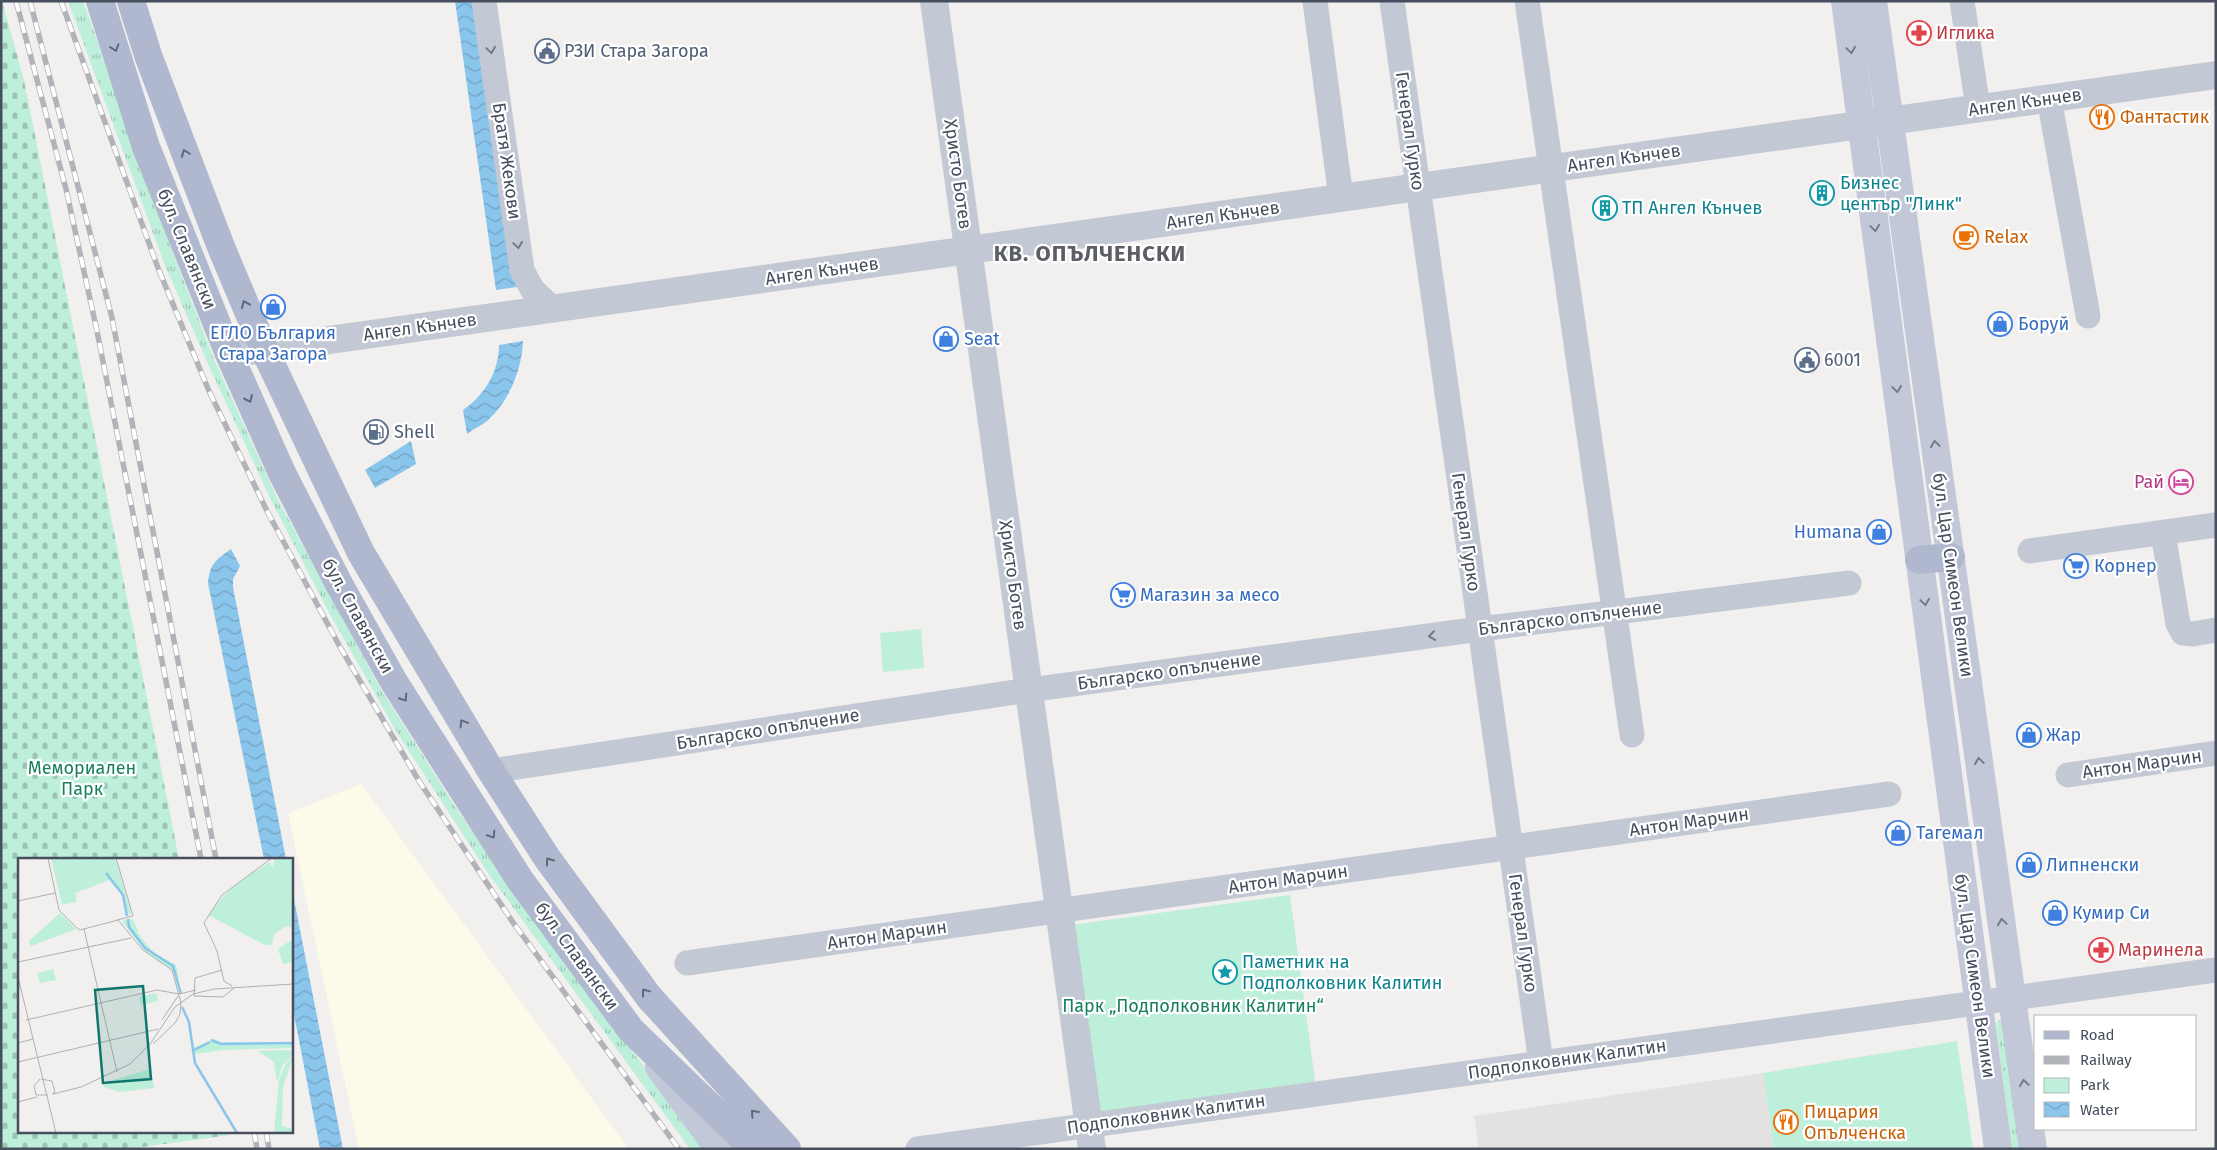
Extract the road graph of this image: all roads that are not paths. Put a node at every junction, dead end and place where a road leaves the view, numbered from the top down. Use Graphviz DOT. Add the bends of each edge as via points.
graph roads {
  1 [pos="100,1"];
  2 [pos="131,1"];
  3 [pos="484,1"];
  4 [pos="934,1"];
  5 [pos="1315,1"];
  6 [pos="1392,1"];
  7 [pos="1527,1"];
  8 [pos="1845,1"];
  9 [pos="1873,1"];
  10 [pos="1962,1"];
  11 [pos="2216,75"];
  12 [pos="2049,98"];
  13 [pos="1978,108"];
  14 [pos="1889,121"];
  15 [pos="1861,125"];
  16 [pos="1551,168"];
  17 [pos="1418,187"];
  18 [pos="1341,198"];
  19 [pos="968,251"];
  20 [pos="553,309"];
  21 [pos="2088,316"];
  22 [pos="264,349"];
  23 [pos="229,354"];
  24 [pos="2216,526"];
  25 [pos="2163,533"];
  26 [pos="2030,551"];
  27 [pos="1950,557"];
  28 [pos="1919,560"];
  29 [pos="1849,583"];
  30 [pos="1616,612"];
  31 [pos="1480,629"];
  32 [pos="2216,630"];
  33 [pos="1029,690"];
  34 [pos="1632,735"];
  35 [pos="2216,753"];
  36 [pos="491,771"];
  37 [pos="2068,775"];
  38 [pos="1889,794"];
  39 [pos="1511,848"];
  40 [pos="1060,911"];
  41 [pos="687,963"];
  42 [pos="2215,972"];
  43 [pos="2012,998"];
  44 [pos="1978,1002"];
  45 [pos="631,1030"];
  46 [pos="1541,1063"];
  47 [pos="1091,1137"];
  48 [pos="719,1149"];
  49 [pos="754,1149"];
  50 [pos="787,1149"];
  51 [pos="918,1149"];
  52 [pos="1998,1149"];
  53 [pos="2033,1149"];
  1 -- 23 [label="main road, бул. Славянски, one-way" via="146,147"];
  22 -- 2 [label="main road, бул. Славянски, one-way" via="221,247 149,58"];
  3 -- 20 [label="street, Братя Жекови, one-way" via="522,270 532,289"];
  4 -- 19 [label="street, Христо Ботев"];
  5 -- 18 [label="street"];
  6 -- 17 [label="street, Генерал Гурко"];
  7 -- 16 [label="street"];
  8 -- 15 [label="main road, бул. Цар Симеон Велики, one-way"];
  9 -- 14 [label="main road, бул. Цар Симеон Велики"];
  10 -- 13 [label="street"];
  11 -- 12 [label="street, Ангел Кънчев"];
  12 -- 13 [label="street, Ангел Кънчев"];
  12 -- 21 [label="street"];
  13 -- 14 [label="street, Ангел Кънчев"];
  14 -- 15 [label="street, Ангел Кънчев"];
  27 -- 14 [label="main road, бул. Цар Симеон Велики, one-way"];
  15 -- 16 [label="street, Ангел Кънчев"];
  15 -- 28 [label="main road, бул. Цар Симеон Велики, one-way"];
  16 -- 17 [label="street, Ангел Кънчев"];
  16 -- 30 [label="street"];
  17 -- 18 [label="street, Ангел Кънчев"];
  17 -- 31 [label="street, Генерал Гурко"];
  18 -- 19 [label="street, Ангел Кънчев"];
  19 -- 20 [label="street, Ангел Кънчев"];
  19 -- 33 [label="street, Христо Ботев"];
  20 -- 22 [label="street, Ангел Кънчев"];
  22 -- 23 [label="street, Ангел Кънчев"];
  36 -- 22 [label="main road, бул. Славянски, one-way" via="361,553"];
  23 -- 45 [label="main road, бул. Славянски, one-way" via="282,473 394,682 520,880"];
  24 -- 25 [label="street"];
  25 -- 26 [label="street"];
  25 -- 32 [label="street" via="2178,624 2183,633"];
  27 -- 28 [label="main road"];
  43 -- 27 [label="main road, бул. Цар Симеон Велики, one-way"];
  28 -- 44 [label="main road, бул. Цар Симеон Велики, one-way"];
  29 -- 30 [label="street, Българско опълчение"];
  30 -- 31 [label="street, Българско опълчение"];
  30 -- 34 [label="street"];
  31 -- 33 [label="street, Българско опълчение, one-way"];
  31 -- 39 [label="street, Генерал Гурко"];
  33 -- 36 [label="street, Българско опълчение"];
  33 -- 40 [label="street, Христо Ботев"];
  35 -- 37 [label="street, Антон Марчин"];
  50 -- 36 [label="main road, бул. Славянски, one-way" via="648,997 547,858"];
  38 -- 39 [label="street, Антон Марчин"];
  39 -- 40 [label="street, Антон Марчин"];
  39 -- 46 [label="street, Генерал Гурко"];
  40 -- 41 [label="street, Антон Марчин"];
  40 -- 47 [label="street, Христо Ботев"];
  42 -- 43 [label="street, Подполковник Калитин"];
  43 -- 44 [label="street, Подполковник Калитин"];
  53 -- 43 [label="main road, бул. Цар Симеон Велики, one-way"];
  44 -- 46 [label="street, Подполковник Калитин"];
  44 -- 52 [label="main road, бул. Цар Симеон Велики"];
  45 -- 48 [label="main road"];
  45 -- 49 [label="main road, бул. Славянски"];
  46 -- 47 [label="street, Подполковник Калитин"];
  47 -- 51 [label="street, Подполковник Калитин"];
}
